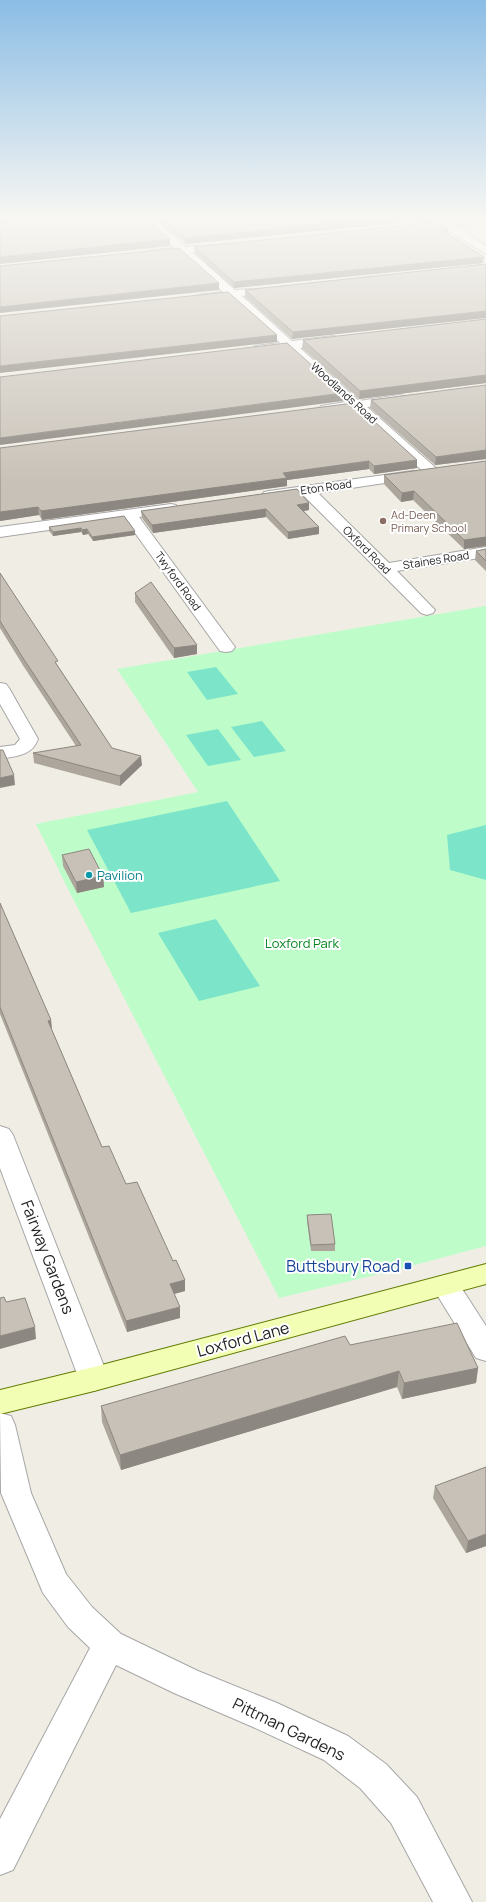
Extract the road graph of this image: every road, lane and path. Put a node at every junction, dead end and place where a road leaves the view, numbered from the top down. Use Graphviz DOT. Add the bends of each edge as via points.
graph roads {
  1 [pos="249,308"];
  2 [pos="342,339"];
  3 [pos="291,345"];
  4 [pos="244,350"];
  5 [pos="409,398"];
  6 [pos="356,405"];
  7 [pos="315,410"];
  8 [pos="438,471"];
  9 [pos="307,490"];
  10 [pos="253,497"];
  11 [pos="183,507"];
  12 [pos="129,514"];
  13 [pos="0,532"];
  14 [pos="486,552"];
  15 [pos="386,568"];
  16 [pos="427,610"];
  17 [pos="226,647"];
  18 [pos="0,688"];
  19 [pos="0,753"];
  20 [pos="0,1135"];
  21 [pos="486,1274"];
  22 [pos="445,1285"];
  23 [pos="486,1350"];
  24 [pos="94,1379"];
  25 [pos="0,1402"];
  26 [pos="0,1425"];
  27 [pos="109,1645"];
  28 [pos="0,1857"];
  29 [pos="452,1902"];
  1 -- 3 [label="street, Woodlands Road"];
  2 -- 3 [label="street"];
  3 -- 4 [label="street"];
  3 -- 6 [label="street, Woodlands Road"];
  5 -- 6 [label="street"];
  6 -- 7 [label="street"];
  6 -- 8 [label="street, Woodlands Road"];
  8 -- 9 [label="street, Eton Road"];
  9 -- 10 [label="street, Eton Road"];
  9 -- 15 [label="street, Oxford Road"];
  11 -- 12 [label="street"];
  12 -- 13 [label="street"];
  12 -- 17 [label="street, Twyford Road"];
  14 -- 15 [label="street, Staines Road"];
  15 -- 16 [label="street, Oxford Road"];
  18 -- 19 [label="street" via="29,739 23,749"];
  20 -- 24 [label="street, Fairway Gardens"];
  21 -- 22 [label="street, Loxford Lane"];
  22 -- 23 [label="street"];
  22 -- 24 [label="street, Loxford Lane"];
  24 -- 25 [label="street, Loxford Lane"];
  26 -- 27 [label="street, Pittman Gardens" via="16,1493 54,1583 80,1617"];
  27 -- 28 [label="street"];
  27 -- 29 [label="street, Pittman Gardens" via="336,1748 373,1776 404,1810"];
}
